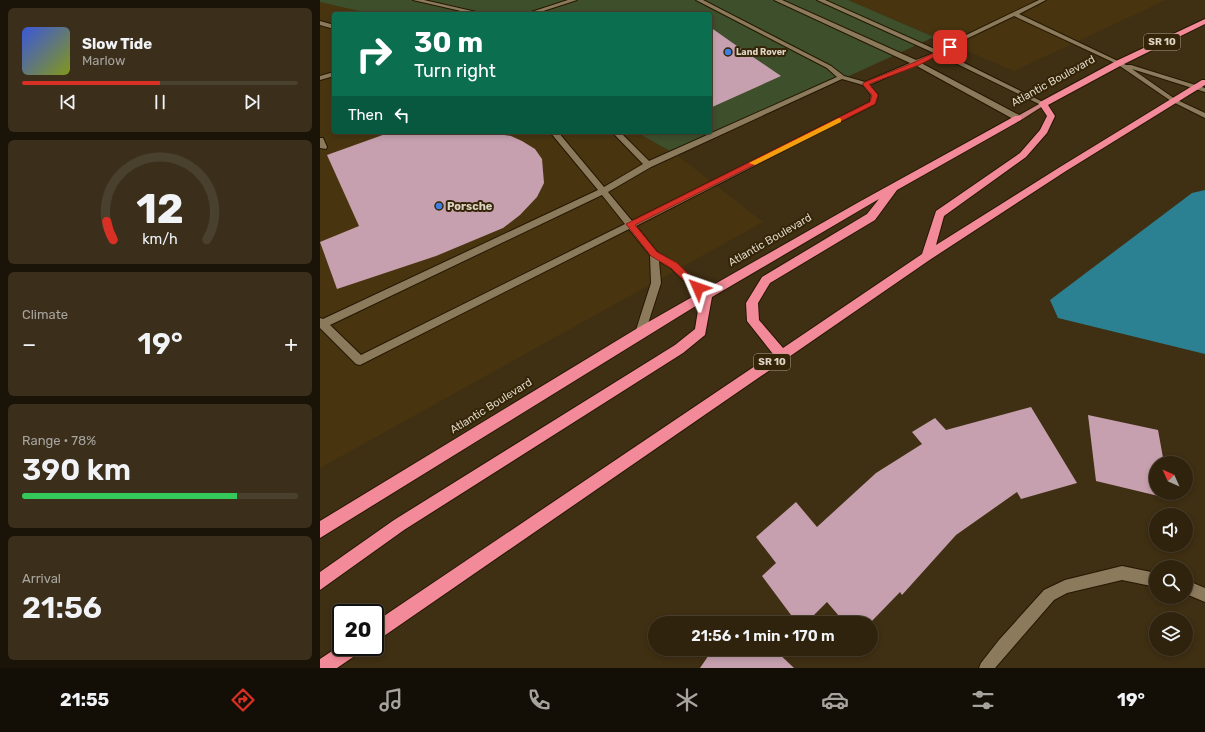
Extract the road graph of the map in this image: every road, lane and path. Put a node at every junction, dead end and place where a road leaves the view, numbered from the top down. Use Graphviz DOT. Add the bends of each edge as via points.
graph roads {
  1 [pos="416,0"];
  2 [pos="574,0"];
  3 [pos="699,0"];
  4 [pos="777,0"];
  5 [pos="820,0"];
  6 [pos="1043,0"];
  7 [pos="473,12"];
  8 [pos="535,12"];
  9 [pos="1014,14"];
  10 [pos="1205,21"];
  11 [pos="320,23"];
  12 [pos="332,26"];
  13 [pos="939,53"];
  14 [pos="1119,63"];
  15 [pos="917,64"];
  16 [pos="332,75"];
  17 [pos="842,77"];
  18 [pos="320,78"];
  19 [pos="865,84"];
  20 [pos="1203,86"];
  21 [pos="1173,100"];
  22 [pos="1043,104"];
  23 [pos="1205,116"];
  24 [pos="1018,118"];
  25 [pos="556,134"];
  26 [pos="618,134"];
  27 [pos="648,165"];
  28 [pos="897,185"];
  29 [pos="603,191"];
  30 [pos="630,224"];
  31 [pos="654,254"];
  32 [pos="927,256"];
  33 [pos="706,296"];
  34 [pos="321,323"];
  35 [pos="640,333"];
  36 [pos="782,356"];
  37 [pos="320,530"];
  38 [pos="1149,579"];
  39 [pos="320,582"];
  40 [pos="1193,590"];
  41 [pos="1205,595"];
  42 [pos="384,626"];
  43 [pos="340,656"];
  44 [pos="322,668"];
  45 [pos="986,668"];
  1 -- 7 [label="street"];
  2 -- 8 [label="street"];
  3 -- 17 [label="street" via="829,67"];
  4 -- 15 [label="street"];
  5 -- 13 [label="street"];
  6 -- 9 [label="street"];
  9 -- 13 [label="street"];
  9 -- 14 [label="street"];
  10 -- 14 [label="highway, Atlantic Boulevard / SR 10"];
  11 -- 12 [label="street"];
  13 -- 15 [label="street"];
  13 -- 22 [label="street"];
  14 -- 20 [label="street"];
  14 -- 21 [label="street"];
  14 -- 22 [label="highway, Atlantic Boulevard / SR 10"];
  15 -- 19 [label="street"];
  15 -- 24 [label="street"];
  16 -- 18 [label="street"];
  17 -- 19 [label="street"];
  17 -- 27 [label="street"];
  19 -- 30 [label="street" via="875,95 873,103"];
  20 -- 21 [label="highway, SR 10"];
  21 -- 23 [label="street"];
  21 -- 32 [label="highway, SR 10"];
  22 -- 24 [label="main road, Atlantic Boulevard / SR 10"];
  22 -- 32 [label="highway" via="1051,116 1044,131 1023,154 940,214"];
  24 -- 28 [label="highway, Atlantic Boulevard / SR 10"];
  25 -- 29 [label="street"];
  26 -- 27 [label="street"];
  27 -- 29 [label="street"];
  28 -- 33 [label="highway, Atlantic Boulevard / SR 10"];
  28 -- 36 [label="highway" via="870,217 766,280 752,303 753,321"];
  29 -- 30 [label="street"];
  29 -- 34 [label="street"];
  30 -- 31 [label="street"];
  30 -- 34 [label="street" via="360,361"];
  31 -- 33 [label="street" via="674,266"];
  31 -- 35 [label="street" via="656,283"];
  32 -- 36 [label="highway, SR 10"];
  33 -- 35 [label="highway, Atlantic Boulevard / SR 10"];
  33 -- 39 [label="highway" via="701,331 679,349 398,525"];
  35 -- 37 [label="highway, Atlantic Boulevard / SR 10"];
  36 -- 42 [label="highway, SR 10"];
  38 -- 45 [label="street" via="1122,573 1065,587 1049,595"];
  40 -- 41 [label="street"];
  43 -- 44 [label="highway"];
}
